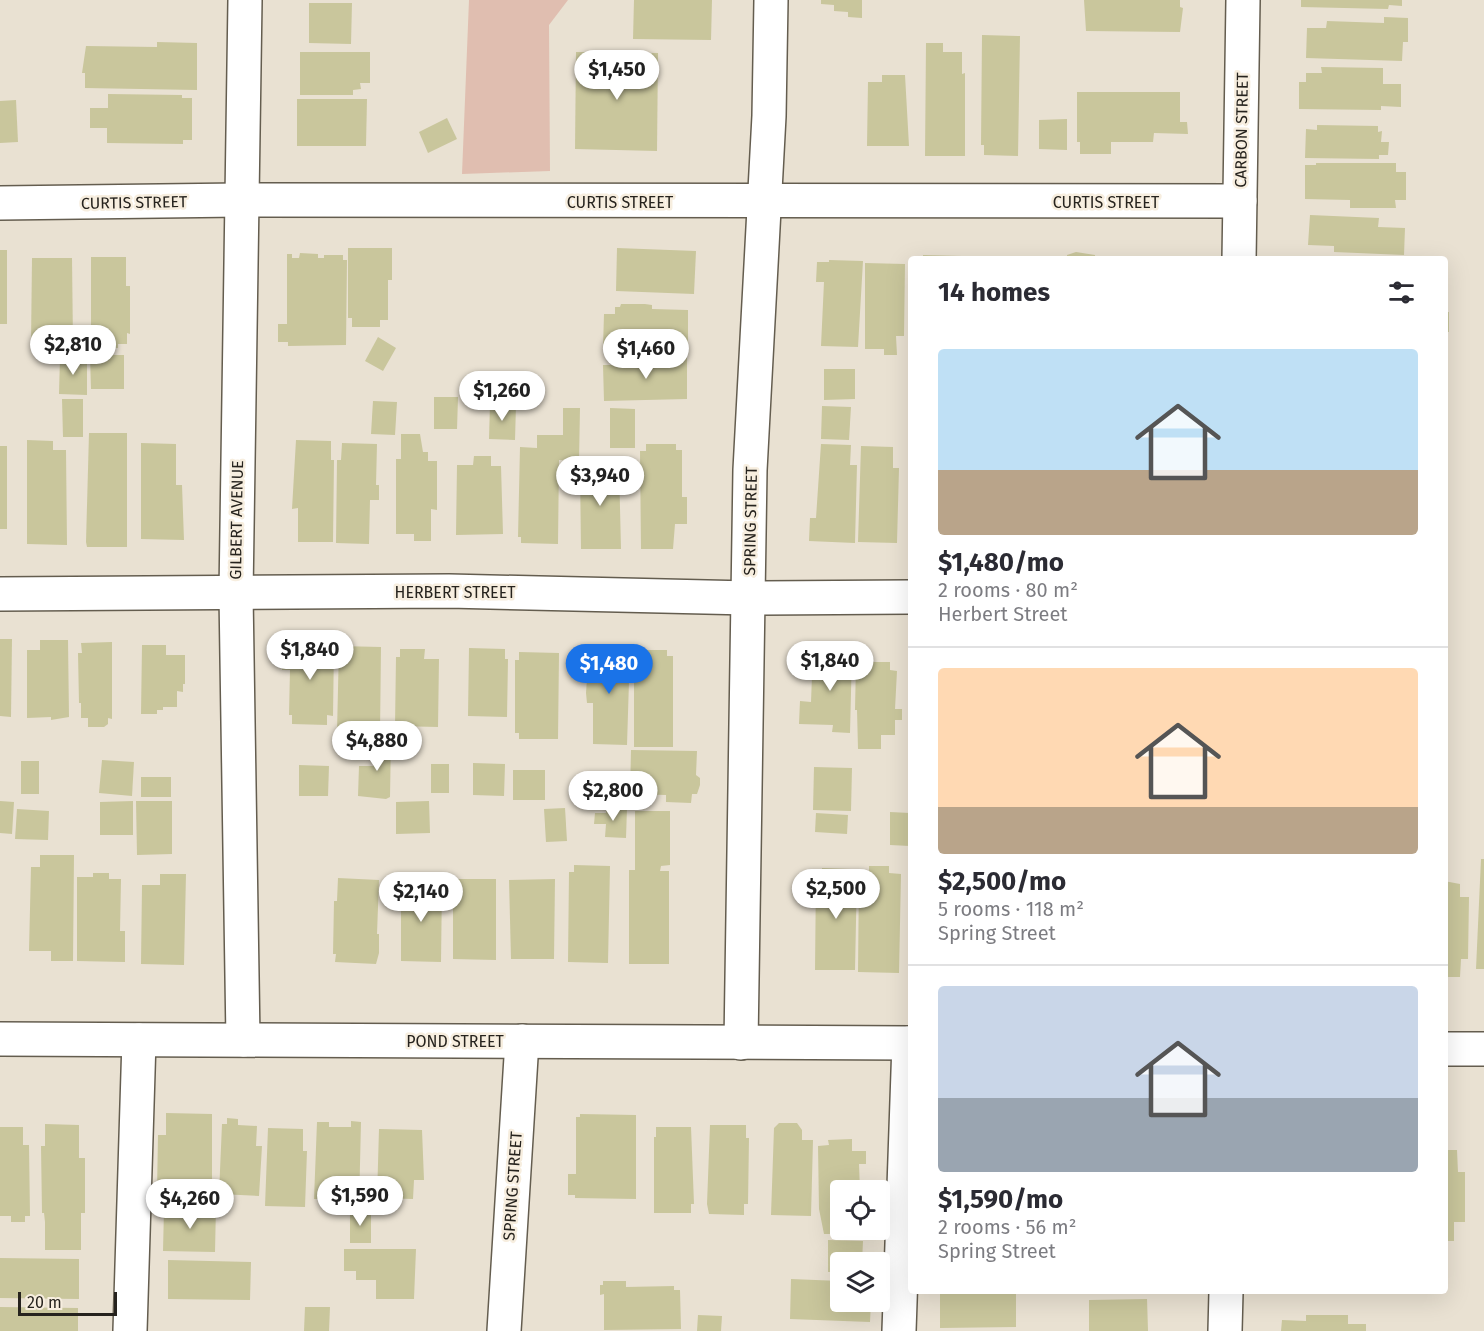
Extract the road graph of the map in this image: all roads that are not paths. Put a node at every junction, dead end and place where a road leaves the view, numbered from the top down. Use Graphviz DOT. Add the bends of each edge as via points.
graph roads {
  1 [pos="245,0"];
  2 [pos="771,0"];
  3 [pos="1242,0"];
  4 [pos="240,200"];
  5 [pos="1240,201"];
  6 [pos="765,202"];
  7 [pos="0,203"];
  8 [pos="1239,256"];
  9 [pos="0,594"];
  10 [pos="236,594"];
  11 [pos="908,597"];
  12 [pos="748,598"];
  13 [pos="0,1039"];
  14 [pos="139,1040"];
  15 [pos="243,1040"];
  16 [pos="522,1041"];
  17 [pos="741,1042"];
  18 [pos="908,1043"];
  19 [pos="1448,1049"];
  20 [pos="1484,1049"];
  21 [pos="908,1095"];
  22 [pos="1226,1294"];
  23 [pos="130,1331"];
  24 [pos="504,1331"];
  25 [pos="899,1331"];
  26 [pos="1225,1331"];
  1 -- 4 [label="street, GILBERT AVENUE"];
  2 -- 6 [label="street, SPRING STREET"];
  3 -- 5 [label="street, CARBON STREET"];
  4 -- 6 [label="street, CURTIS STREET"];
  4 -- 7 [label="street, CURTIS STREET"];
  4 -- 10 [label="street, GILBERT AVENUE"];
  5 -- 6 [label="street, CURTIS STREET"];
  5 -- 8 [label="street, CARBON STREET"];
  6 -- 12 [label="street, SPRING STREET" via="750,470"];
  9 -- 10 [label="street, HERBERT STREET"];
  10 -- 12 [label="street, HERBERT STREET" via="449,591"];
  10 -- 15 [label="street, GILBERT AVENUE"];
  11 -- 12 [label="street, HERBERT STREET"];
  12 -- 17 [label="street, SPRING STREET"];
  13 -- 14 [label="street, POND STREET"];
  14 -- 15 [label="street, POND STREET"];
  14 -- 23 [label="street"];
  15 -- 16 [label="street, POND STREET"];
  16 -- 17 [label="street, POND STREET"];
  16 -- 24 [label="street, SPRING STREET"];
  17 -- 18 [label="street, POND STREET"];
  19 -- 20 [label="street"];
  21 -- 25 [label="street"];
  22 -- 26 [label="street"];
}
